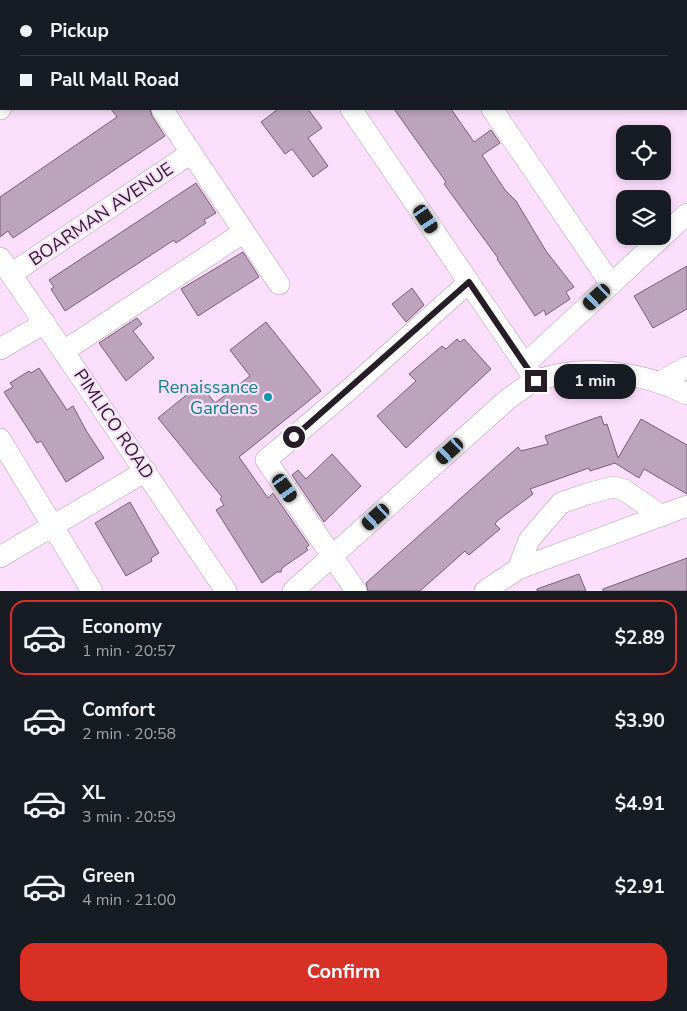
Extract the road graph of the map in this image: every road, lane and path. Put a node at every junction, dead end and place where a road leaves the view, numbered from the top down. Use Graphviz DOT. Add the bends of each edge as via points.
graph roads {
  1 [pos="163,110"];
  2 [pos="352,110"];
  3 [pos="493,110"];
  4 [pos="191,153"];
  5 [pos="687,214"];
  6 [pos="244,232"];
  7 [pos="6,266"];
  8 [pos="469,282"];
  9 [pos="278,284"];
  10 [pos="611,284"];
  11 [pos="45,323"];
  12 [pos="0,349"];
  13 [pos="64,351"];
  14 [pos="687,367"];
  15 [pos="530,372"];
  16 [pos="660,382"];
  17 [pos="687,394"];
  18 [pos="0,439"];
  19 [pos="146,471"];
  20 [pos="687,506"];
  21 [pos="662,516"];
  22 [pos="51,526"];
  23 [pos="0,556"];
  24 [pos="333,556"];
  25 [pos="518,569"];
  26 [pos="92,591"];
  27 [pos="226,591"];
  28 [pos="293,591"];
  29 [pos="356,591"];
  30 [pos="485,591"];
  1 -- 4 [label="street"];
  2 -- 8 [label="street"];
  3 -- 10 [label="street"];
  4 -- 6 [label="street"];
  4 -- 7 [label="street, BOARMAN AVENUE"];
  5 -- 10 [label="street"];
  6 -- 9 [label="street"];
  6 -- 13 [label="street"];
  7 -- 11 [label="street, PIMLICO ROAD"];
  8 -- 15 [label="street"];
  8 -- 24 [label="street" via="266,460"];
  10 -- 15 [label="street"];
  11 -- 12 [label="street"];
  11 -- 13 [label="street, PIMLICO ROAD"];
  13 -- 19 [label="street, PIMLICO ROAD"];
  14 -- 16 [label="street"];
  15 -- 16 [label="street" via="633,375"];
  15 -- 24 [label="street" via="508,398"];
  16 -- 17 [label="street"];
  18 -- 22 [label="street"];
  19 -- 22 [label="street"];
  19 -- 27 [label="street, PIMLICO ROAD"];
  20 -- 21 [label="street"];
  21 -- 25 [label="street"];
  21 -- 25 [label="street" via="612,487 562,503 529,540"];
  22 -- 23 [label="street"];
  22 -- 26 [label="street"];
  24 -- 28 [label="street"];
  24 -- 29 [label="street"];
  25 -- 30 [label="street"];
}
